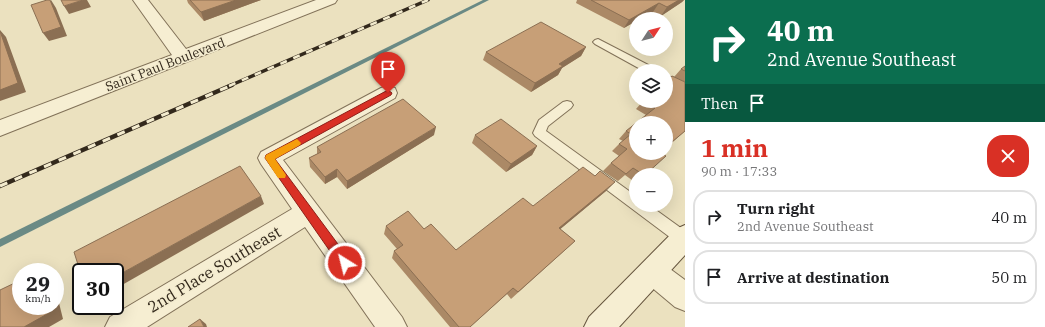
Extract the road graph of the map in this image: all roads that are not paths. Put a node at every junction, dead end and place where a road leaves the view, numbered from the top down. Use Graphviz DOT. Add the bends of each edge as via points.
graph roads {
  1 [pos="140,0"];
  2 [pos="330,0"];
  3 [pos="598,42"];
  4 [pos="183,57"];
  5 [pos="639,64"];
  6 [pos="673,83"];
  7 [pos="685,89"];
  8 [pos="388,93"];
  9 [pos="566,105"];
  10 [pos="0,128"];
  11 [pos="629,198"];
  12 [pos="308,212"];
  13 [pos="648,212"];
  14 [pos="684,238"];
  15 [pos="653,272"];
  16 [pos="685,298"];
  17 [pos="120,327"];
  18 [pos="392,327"];
  19 [pos="599,327"];
  1 -- 4 [label="street"];
  2 -- 4 [label="street, Saint Paul Boulevard"];
  3 -- 5 [label="lane"];
  4 -- 10 [label="street, Saint Paul Boulevard"];
  6 -- 7 [label="lane"];
  8 -- 12 [label="street" via="269,158"];
  9 -- 11 [label="lane" via="542,123 539,133"];
  12 -- 17 [label="street, 2nd Place Southeast"];
  12 -- 18 [label="street"];
  13 -- 14 [label="lane"];
  14 -- 15 [label="street"];
  15 -- 16 [label="street"];
  15 -- 19 [label="street"];
}
